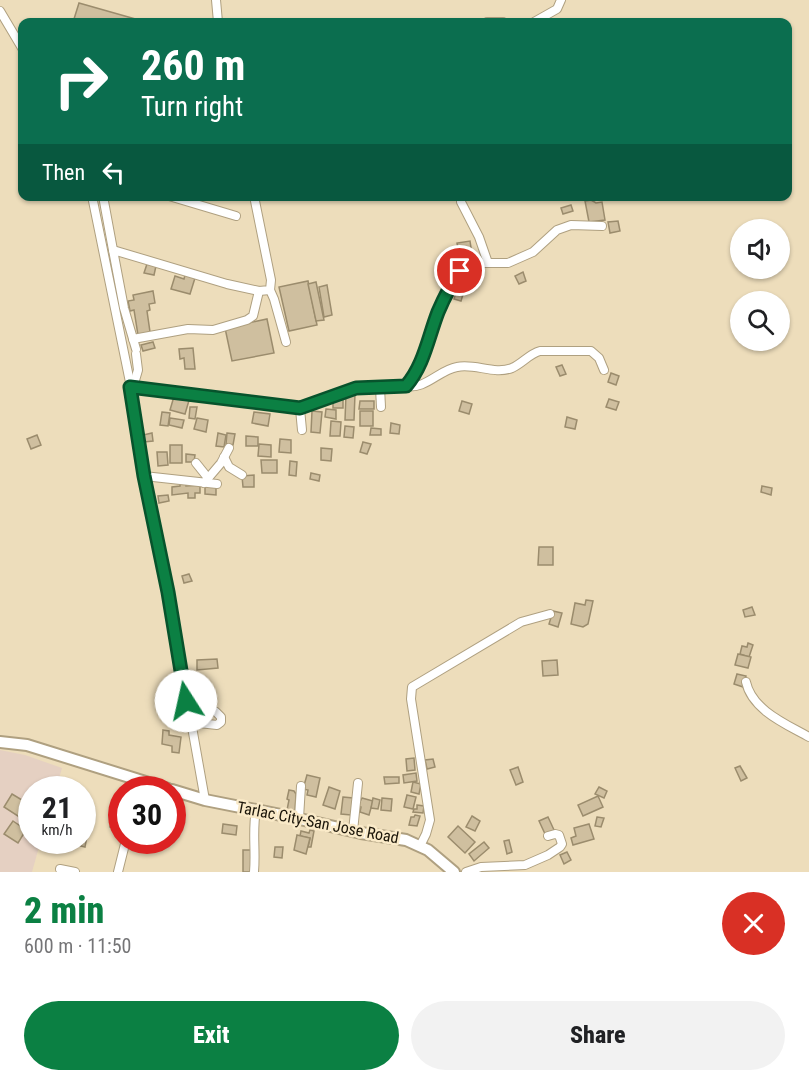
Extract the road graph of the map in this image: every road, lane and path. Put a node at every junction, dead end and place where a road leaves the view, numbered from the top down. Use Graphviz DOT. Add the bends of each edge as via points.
graph roads {
  1 [pos="216,0"];
  2 [pos="561,0"];
  3 [pos="0,11"];
  4 [pos="218,18"];
  5 [pos="541,18"];
  6 [pos="18,41"];
  7 [pos="93,201"];
  8 [pos="104,201"];
  9 [pos="186,201"];
  10 [pos="255,201"];
  11 [pos="461,201"];
  12 [pos="236,216"];
  13 [pos="602,226"];
  14 [pos="113,250"];
  15 [pos="488,263"];
  16 [pos="270,290"];
  17 [pos="259,291"];
  18 [pos="133,339"];
  19 [pos="286,342"];
  20 [pos="604,370"];
  21 [pos="406,386"];
  22 [pos="132,387"];
  23 [pos="380,388"];
  24 [pos="381,406"];
  25 [pos="300,408"];
  26 [pos="302,430"];
  27 [pos="229,448"];
  28 [pos="224,457"];
  29 [pos="196,463"];
  30 [pos="242,475"];
  31 [pos="144,476"];
  32 [pos="206,480"];
  33 [pos="217,484"];
  34 [pos="549,614"];
  35 [pos="746,682"];
  36 [pos="216,712"];
  37 [pos="190,722"];
  38 [pos="809,737"];
  39 [pos="0,742"];
  40 [pos="115,776"];
  41 [pos="358,783"];
  42 [pos="302,786"];
  43 [pos="186,794"];
  44 [pos="205,800"];
  45 [pos="256,810"];
  46 [pos="299,819"];
  47 [pos="353,831"];
  48 [pos="548,836"];
  49 [pos="420,846"];
  50 [pos="122,854"];
  51 [pos="60,869"];
  52 [pos="75,872"];
  53 [pos="118,872"];
  54 [pos="254,872"];
  55 [pos="454,872"];
  56 [pos="466,872"];
  1 -- 4 [label="street"];
  2 -- 5 [label="street" via="557,9"];
  3 -- 6 [label="street"];
  7 -- 22 [label="street"];
  8 -- 14 [label="street"];
  9 -- 12 [label="street"];
  10 -- 16 [label="street" via="272,280"];
  11 -- 15 [label="street"];
  13 -- 15 [label="street" via="571,225 557,230 533,252 508,263"];
  14 -- 17 [label="street"];
  14 -- 18 [label="street"];
  15 -- 21 [label="street" via="460,271 438,313 416,375"];
  16 -- 17 [label="street"];
  16 -- 19 [label="street"];
  17 -- 18 [label="street" via="253,316 247,320 213,330 188,329"];
  18 -- 22 [label="street" via="138,370"];
  20 -- 21 [label="street" via="591,351 540,351 501,371 459,366 414,388"];
  21 -- 23 [label="street"];
  22 -- 25 [label="street"];
  22 -- 31 [label="street"];
  23 -- 24 [label="street"];
  23 -- 25 [label="street" via="356,388"];
  25 -- 26 [label="street"];
  27 -- 28 [label="street"];
  28 -- 30 [label="street"];
  28 -- 32 [label="street"];
  29 -- 32 [label="street"];
  31 -- 32 [label="street"];
  31 -- 37 [label="street"];
  32 -- 33 [label="street"];
  34 -- 49 [label="street" via="521,622 412,687 430,820"];
  35 -- 38 [label="street" via="748,692 774,718"];
  36 -- 37 [label="street" via="221,717 217,725"];
  37 -- 44 [label="street"];
  39 -- 40 [label="main road" via="27,745"];
  41 -- 47 [label="street"];
  42 -- 46 [label="street"];
  43 -- 44 [label="main road, Tarlac City-San Jose Road"];
  44 -- 45 [label="main road, Tarlac City-San Jose Road"];
  45 -- 46 [label="main road, Tarlac City-San Jose Road"];
  45 -- 54 [label="street"];
  46 -- 47 [label="main road, Tarlac City-San Jose Road"];
  47 -- 49 [label="main road, Tarlac City-San Jose Road"];
  48 -- 56 [label="street" via="559,835 562,844 548,855 525,865 481,867"];
  49 -- 55 [label="main road, Tarlac City-San Jose Road"];
  50 -- 53 [label="street"];
  51 -- 52 [label="street"];
}
